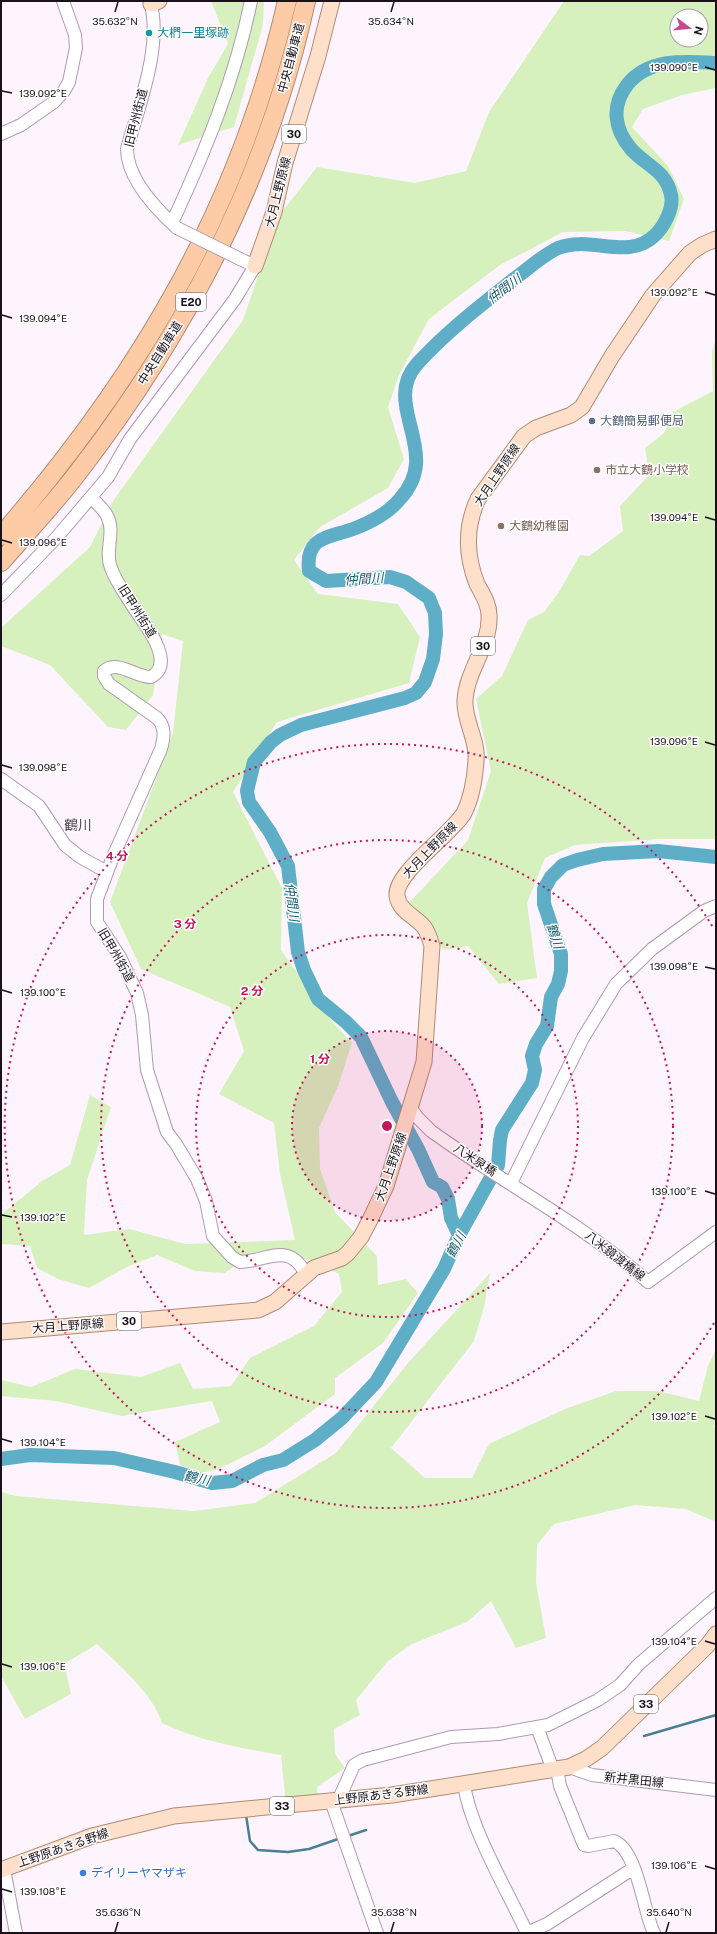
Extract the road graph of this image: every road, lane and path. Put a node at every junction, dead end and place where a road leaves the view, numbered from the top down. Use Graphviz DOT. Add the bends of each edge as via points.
graph roads {
  1 [pos="63,1"];
  2 [pos="251,1"];
  3 [pos="288,1"];
  4 [pos="306,1"];
  5 [pos="332,1"];
  6 [pos="153,2"];
  7 [pos="1,134"];
  8 [pos="174,226"];
  9 [pos="716,239"];
  10 [pos="255,266"];
  11 [pos="91,497"];
  12 [pos="1,536"];
  13 [pos="1,562"];
  14 [pos="1,595"];
  15 [pos="1,779"];
  16 [pos="107,872"];
  17 [pos="716,906"];
  18 [pos="410,1111"];
  19 [pos="511,1183"];
  20 [pos="716,1232"];
  21 [pos="306,1274"];
  22 [pos="1,1332"];
  23 [pos="716,1598"];
  24 [pos="716,1634"];
  25 [pos="537,1727"];
  26 [pos="560,1769"];
  27 [pos="464,1784"];
  28 [pos="716,1790"];
  29 [pos="335,1801"];
  30 [pos="634,1868"];
  31 [pos="3,1869"];
  32 [pos="16,1933"];
  33 [pos="377,1933"];
  34 [pos="527,1933"];
  35 [pos="654,1933"];
  1 -- 7 [label="street" via="75,35 76,48 69,82 54,102 21,125 6,134"];
  2 -- 8 [label="street" via="247,22 209,142"];
  3 -- 12 [label="highway, 中央自動車道 / E20" via="268,78 242,154 184,276 137,356 88,429"];
  4 -- 13 [label="highway, 中央自動車道 / E20" via="286,82 258,161 228,230 194,297 157,361 107,434 48,510"];
  5 -- 10 [label="main road, 大月上野原線 / 30" via="285,163 272,218"];
  6 -- 8 [label="street, 旧甲州街道" via="154,46 127,149 127,158 130,169 145,192 163,217"];
  8 -- 10 [label="street, 旧甲州街道, bridge"];
  9 -- 18 [label="main road, 大月上野原線 / 30" via="690,253 653,295 582,407 571,415 536,428 524,436 478,500 473,511 468,541 470,563 490,615 487,632 467,687 465,702 476,745 473,784 466,806 456,824 408,872 397,888 399,902 425,928 432,946 424,1062"];
  10 -- 11 [label="street" via="235,299 130,439 108,477"];
  11 -- 14 [label="street" via="57,537"];
  11 -- 16 [label="street, 旧甲州街道" via="110,522 111,568 121,588 150,629 161,659 158,669 151,677 112,667 104,671 109,684 157,718 163,725 164,732 161,749"];
  15 -- 16 [label="street" via="39,806 65,845"];
  16 -- 21 [label="street, 旧甲州街道" via="97,899 98,922 120,957 137,993 142,1015 147,1070 167,1132 187,1160 202,1190 213,1236 240,1262 277,1255 289,1256 300,1264"];
  17 -- 19 [label="street" via="704,911 652,949 616,984 583,1038"];
  18 -- 19 [label="street, 八米泉橋" via="439,1136"];
  18 -- 21 [label="main road, 大月上野原線 / 30" via="380,1198 354,1247 342,1258 321,1264"];
  19 -- 20 [label="street, 八米鏡渡橋線" via="622,1259 648,1282"];
  21 -- 22 [label="main road, 大月上野原線 / 30" via="276,1302 258,1310"];
  23 -- 25 [label="street" via="639,1664 620,1685 598,1700 548,1725"];
  24 -- 26 [label="main road, 上野原あきる野線 / 33" via="707,1646 602,1748 586,1760"];
  25 -- 26 [label="street"];
  25 -- 29 [label="street" via="498,1734 451,1737 363,1760 354,1764"];
  26 -- 27 [label="main road, 上野原あきる野線 / 33"];
  26 -- 28 [label="street, 新井黒田線"];
  26 -- 30 [label="street" via="560,1786 584,1845 610,1841 618,1843"];
  27 -- 29 [label="main road, 上野原あきる野線 / 33"];
  27 -- 34 [label="street" via="466,1798 480,1834"];
  29 -- 31 [label="main road, 上野原あきる野線 / 33" via="174,1816 92,1836"];
  29 -- 33 [label="street" via="344,1837"];
  30 -- 34 [label="street" via="547,1924"];
  30 -- 35 [label="street"];
  31 -- 32 [label="street"];
}
